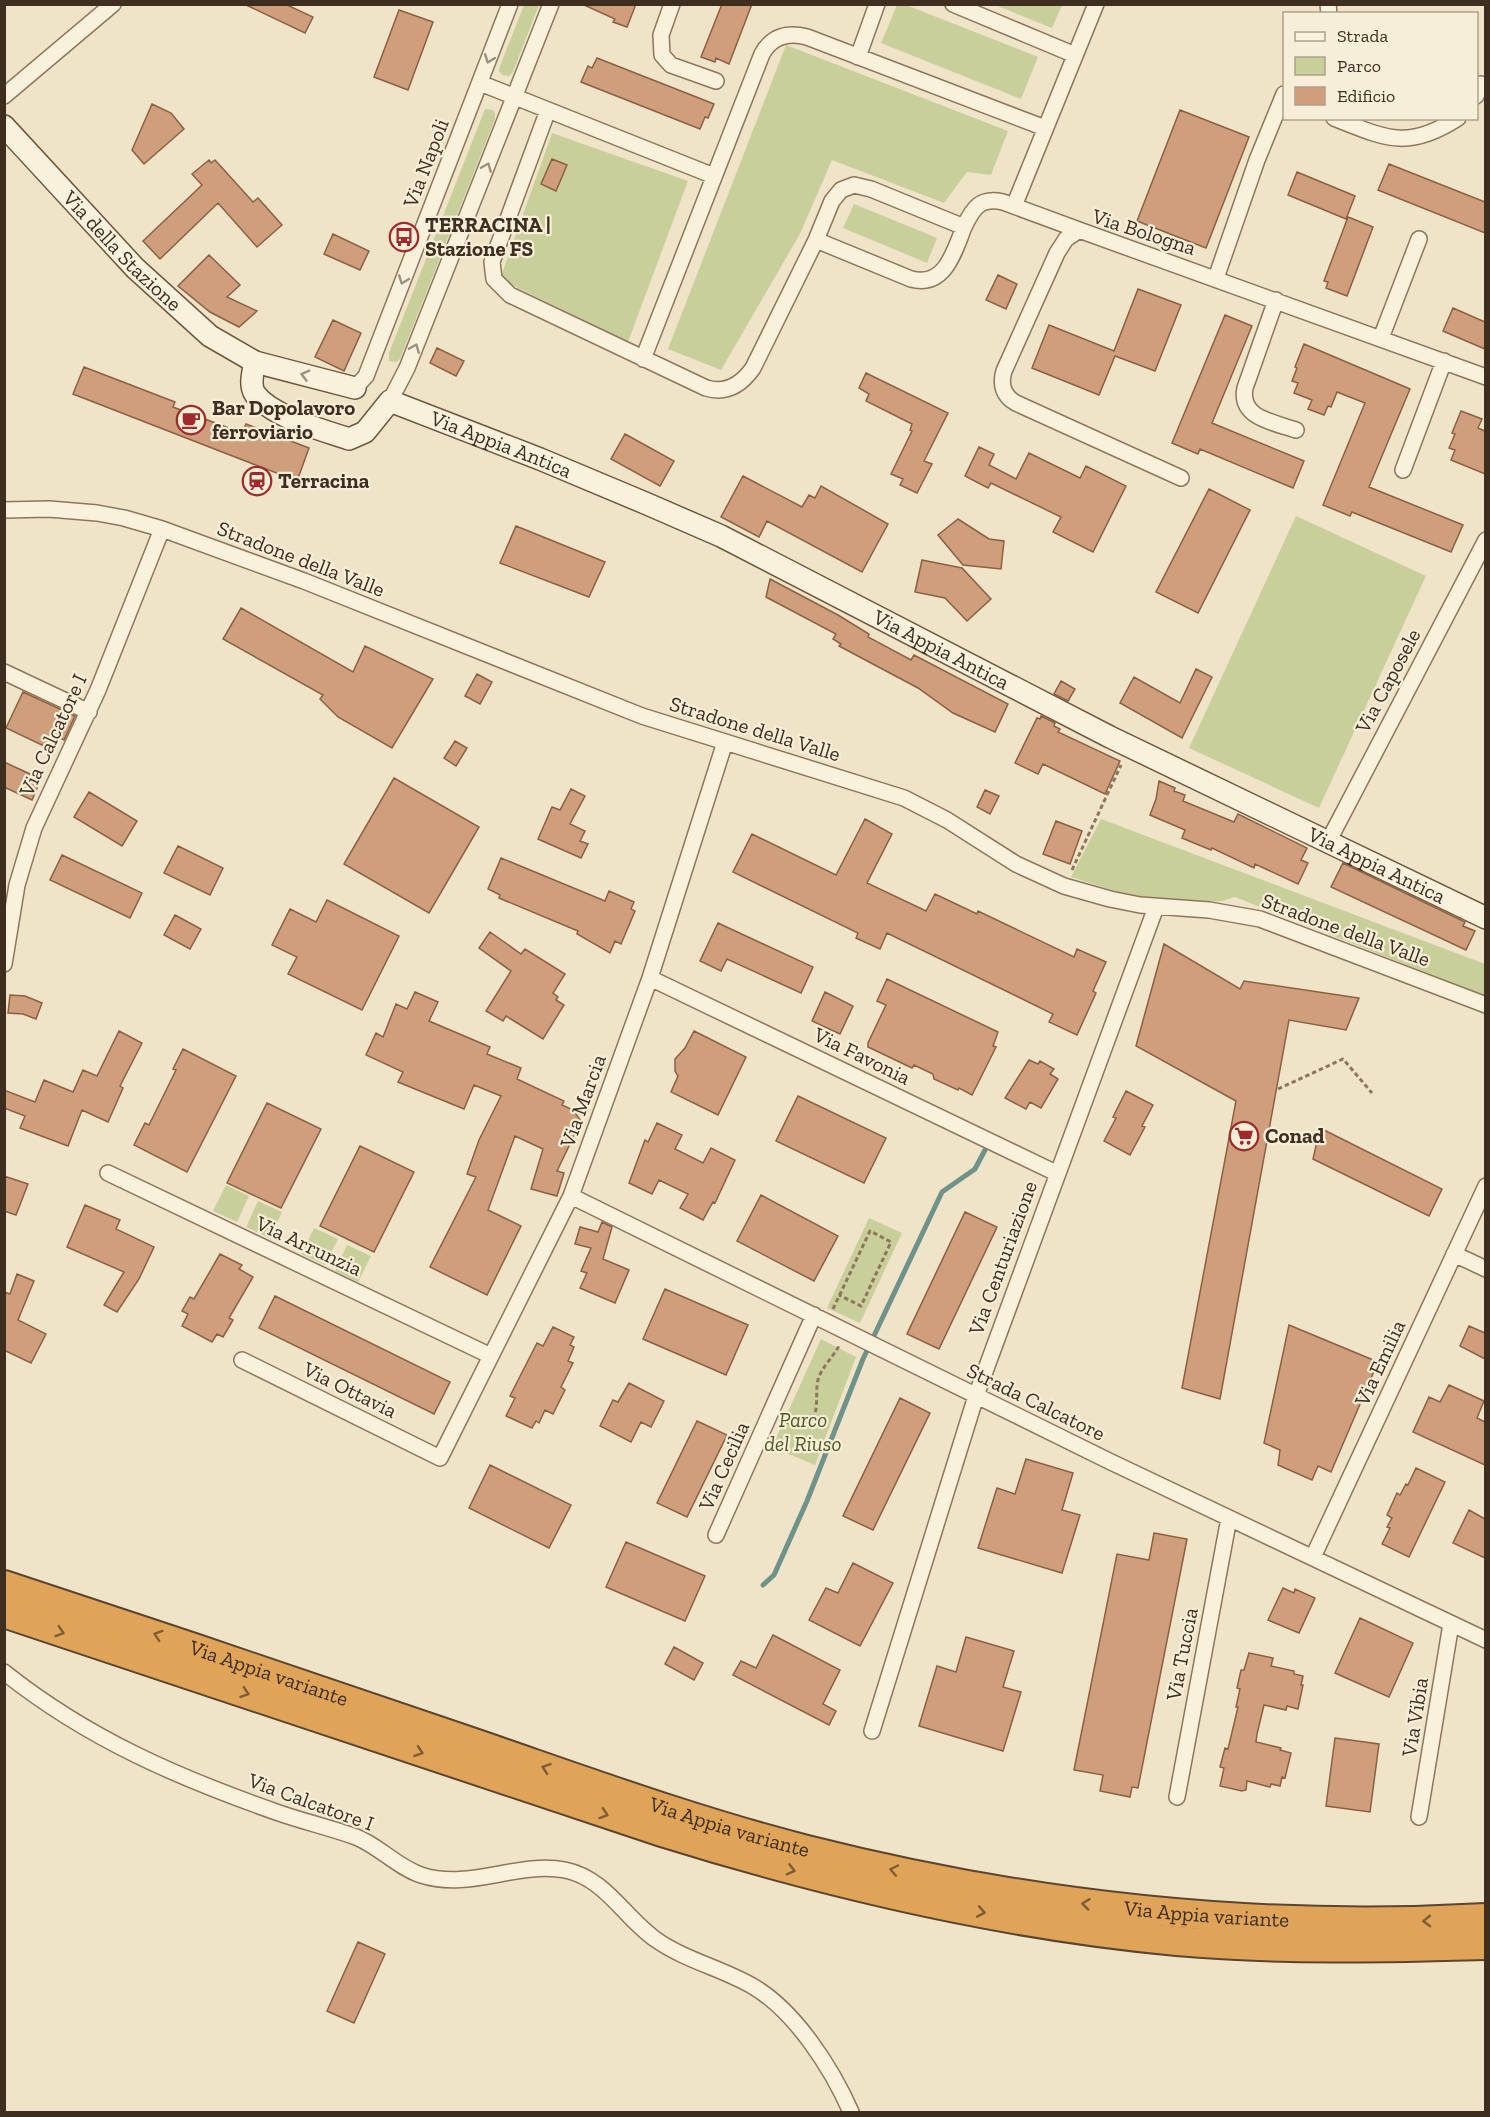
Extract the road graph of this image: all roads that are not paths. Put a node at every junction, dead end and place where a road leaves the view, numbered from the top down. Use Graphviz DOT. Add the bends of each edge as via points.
graph roads {
  1 [pos="113,4"];
  2 [pos="510,4"];
  3 [pos="551,4"];
  4 [pos="672,4"];
  5 [pos="952,4"];
  6 [pos="1096,4"];
  7 [pos="872,6"];
  8 [pos="1075,55"];
  9 [pos="858,57"];
  10 [pos="716,81"];
  11 [pos="480,83"];
  12 [pos="4,96"];
  13 [pos="515,97"];
  14 [pos="1283,99"];
  15 [pos="548,110"];
  16 [pos="1339,120"];
  17 [pos="1454,120"];
  18 [pos="4,126"];
  19 [pos="1045,128"];
  20 [pos="714,176"];
  21 [pos="1014,206"];
  22 [pos="964,227"];
  23 [pos="1079,230"];
  24 [pos="1419,239"];
  25 [pos="816,240"];
  26 [pos="1216,278"];
  27 [pos="1276,300"];
  28 [pos="1381,338"];
  29 [pos="643,358"];
  30 [pos="1444,361"];
  31 [pos="255,362"];
  32 [pos="1485,377"];
  33 [pos="355,388"];
  34 [pos="390,401"];
  35 [pos="1296,430"];
  36 [pos="1403,470"];
  37 [pos="1181,478"];
  38 [pos="4,510"];
  39 [pos="162,530"];
  40 [pos="1485,540"];
  41 [pos="4,672"];
  42 [pos="89,712"];
  43 [pos="725,742"];
  44 [pos="1328,842"];
  45 [pos="1156,907"];
  46 [pos="1485,918"];
  47 [pos="4,964"];
  48 [pos="650,978"];
  49 [pos="1485,1005"];
  50 [pos="108,1173"];
  51 [pos="1056,1173"];
  52 [pos="1485,1186"];
  53 [pos="571,1196"];
  54 [pos="1454,1254"];
  55 [pos="1485,1269"];
  56 [pos="821,1318"];
  57 [pos="491,1356"];
  58 [pos="242,1360"];
  59 [pos="976,1396"];
  60 [pos="440,1458"];
  61 [pos="1229,1518"];
  62 [pos="716,1535"];
  63 [pos="1313,1557"];
  64 [pos="4,1585"];
  65 [pos="4,1613"];
  66 [pos="1451,1624"];
  67 [pos="1485,1640"];
  68 [pos="4,1672"];
  69 [pos="368,1721"];
  70 [pos="872,1731"];
  71 [pos="1177,1797"];
  72 [pos="1419,1817"];
  73 [pos="1485,1918"];
  74 [pos="1485,1945"];
  75 [pos="851,2112"];
  1 -- 12 [label="street"];
  2 -- 11 [label="street, Via Napoli, one-way"];
  3 -- 13 [label="street"];
  4 -- 10 [label="street" via="661,35 662,55 671,65"];
  5 -- 8 [label="street"];
  6 -- 8 [label="street"];
  7 -- 9 [label="street"];
  8 -- 19 [label="street"];
  9 -- 19 [label="street"];
  9 -- 20 [label="street" via="802,35 774,39 762,54"];
  11 -- 13 [label="street"];
  11 -- 33 [label="street, Via Napoli, one-way" via="366,376"];
  13 -- 15 [label="street"];
  34 -- 13 [label="street, one-way" via="407,368"];
  14 -- 26 [label="street"];
  15 -- 20 [label="street"];
  15 -- 29 [label="street" via="494,254 494,279 510,295"];
  16 -- 17 [label="street" via="1376,135 1402,140 1424,135"];
  18 -- 31 [label="street, Via della Stazione" via="135,268 210,336"];
  19 -- 21 [label="street"];
  20 -- 29 [label="street"];
  21 -- 22 [label="street" via="997,200 985,201 973,210"];
  21 -- 23 [label="street"];
  22 -- 25 [label="street" via="945,269 926,280 911,279"];
  22 -- 25 [label="street" via="854,185 836,194"];
  23 -- 26 [label="street, Via Bologna"];
  23 -- 37 [label="street, Via Bologna" via="1066,239 1057,253 1004,371 1004,390 1016,403"];
  24 -- 28 [label="street"];
  25 -- 29 [label="street" via="753,368 739,384 714,390"];
  26 -- 27 [label="street, Via Bologna"];
  27 -- 28 [label="street, Via Bologna"];
  27 -- 35 [label="street" via="1244,400 1255,415"];
  28 -- 30 [label="street, Via Bologna"];
  30 -- 32 [label="street, Via Bologna"];
  30 -- 36 [label="street"];
  33 -- 31 [label="street, Via della Stazione, one-way"];
  31 -- 34 [label="street" via="252,381 254,393 261,400 288,416 349,439 365,432"];
  34 -- 44 [label="street, Via Appia Antica" via="713,532 1129,746"];
  38 -- 39 [label="street, Stradone della Valle" via="97,513"];
  39 -- 42 [label="street, Via Calcatore I"];
  39 -- 43 [label="street, Stradone della Valle" via="304,580 606,702"];
  40 -- 44 [label="street, Via Caposele"];
  41 -- 42 [label="street"];
  42 -- 47 [label="street, Via Calcatore I" via="28,843"];
  43 -- 45 [label="street, Stradone della Valle" via="904,798 947,819 1016,864 1065,886"];
  43 -- 48 [label="street, Via Marcia"];
  44 -- 46 [label="street, Via Appia Antica"];
  45 -- 49 [label="street, Stradone della Valle" via="1209,910 1260,920"];
  45 -- 51 [label="street, Via Centuriazione"];
  48 -- 51 [label="street, Via Favonia"];
  48 -- 53 [label="street, Via Marcia"];
  50 -- 57 [label="street, Via Arrunzia"];
  51 -- 59 [label="street, Via Centuriazione"];
  52 -- 54 [label="street, Via Emilia"];
  53 -- 56 [label="street, Strada Calcatore"];
  53 -- 57 [label="street, Via Marcia"];
  54 -- 55 [label="street"];
  54 -- 63 [label="street, Via Emilia"];
  56 -- 59 [label="street, Strada Calcatore"];
  56 -- 62 [label="street, Via Cecilia" via="770,1414"];
  57 -- 60 [label="street, Via Marcia"];
  58 -- 60 [label="street, Via Ottavia"];
  59 -- 61 [label="street, Strada Calcatore"];
  59 -- 70 [label="street, Via Centuriazione"];
  61 -- 63 [label="street, Strada Calcatore"];
  61 -- 71 [label="street, Via Tuccia"];
  63 -- 66 [label="street, Strada Calcatore"];
  69 -- 64 [label="highway, Via Appia variante, one-way" via="212,1653"];
  65 -- 69 [label="highway, Via Appia variante, one-way"];
  66 -- 67 [label="street, Strada Calcatore"];
  66 -- 72 [label="street, Via Vibia"];
  68 -- 75 [label="street, Via Calcatore I" via="59,1712 152,1764 250,1803 366,1841 422,1875 457,1880 539,1869 577,1873 608,1894 663,1945 754,1987 778,2005 818,2053"];
  73 -- 69 [label="highway, Via Appia variante, one-way" via="1348,1922 1233,1917 1092,1905 960,1883 736,1831"];
  69 -- 74 [label="highway, Via Appia variante, one-way" via="588,1809 729,1853 967,1910 1107,1932 1211,1943 1285,1947"];
}
